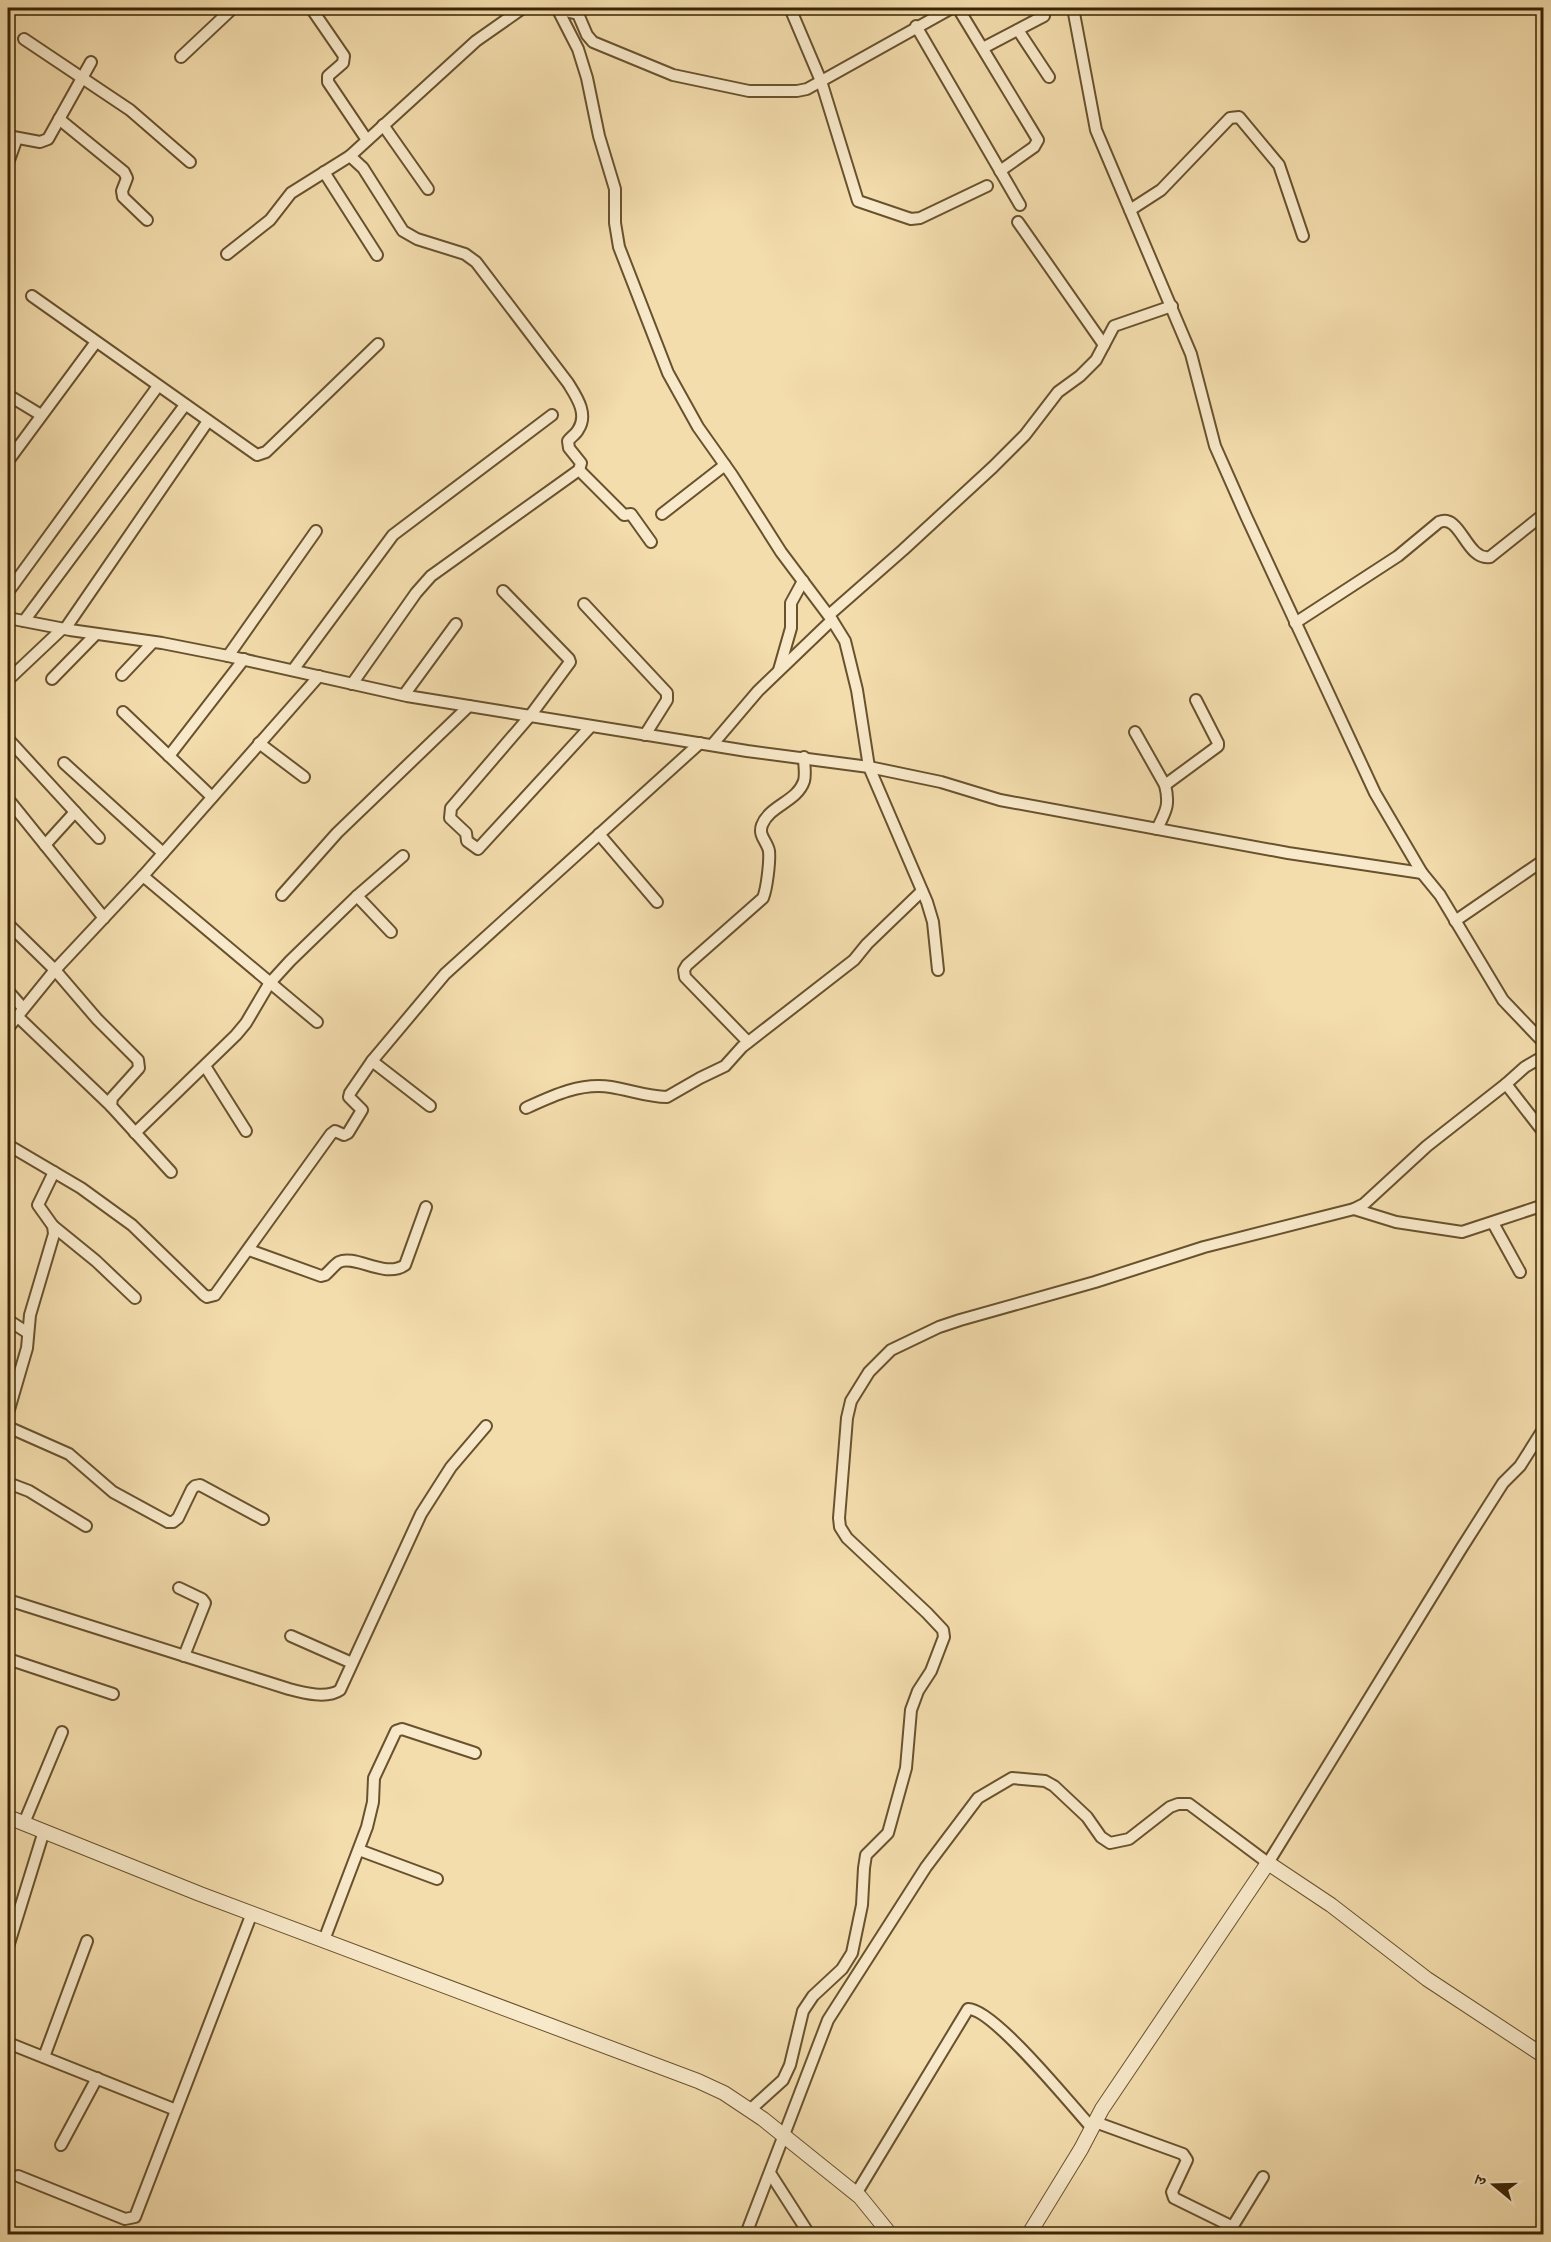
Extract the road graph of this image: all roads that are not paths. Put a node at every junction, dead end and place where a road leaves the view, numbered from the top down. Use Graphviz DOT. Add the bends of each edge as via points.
graph roads {
  1 [pos="233,8"];
  2 [pos="311,8"];
  3 [pos="523,8"];
  4 [pos="557,8"];
  5 [pos="790,8"];
  6 [pos="952,8"];
  7 [pos="958,8"];
  8 [pos="1072,8"];
  9 [pos="1044,16"];
  10 [pos="916,26"];
  11 [pos="1018,30"];
  12 [pos="24,39"];
  13 [pos="983,48"];
  14 [pos="181,57"];
  15 [pos="91,62"];
  16 [pos="1049,77"];
  17 [pos="83,78"];
  18 [pos="821,81"];
  19 [pos="59,119"];
  20 [pos="383,125"];
  21 [pos="12,137"];
  22 [pos="367,140"];
  23 [pos="350,156"];
  24 [pos="190,162"];
  25 [pos="8,163"];
  26 [pos="1000,171"];
  27 [pos="324,172"];
  28 [pos="987,186"];
  29 [pos="428,189"];
  30 [pos="1020,205"];
  31 [pos="1130,210"];
  32 [pos="147,220"];
  33 [pos="1018,222"];
  34 [pos="1303,236"];
  35 [pos="227,254"];
  36 [pos="378,255"];
  37 [pos="32,296"];
  38 [pos="1172,306"];
  39 [pos="96,342"];
  40 [pos="378,344"];
  41 [pos="1104,345"];
  42 [pos="158,386"];
  43 [pos="8,394"];
  44 [pos="185,405"];
  45 [pos="552,415"];
  46 [pos="41,416"];
  47 [pos="208,421"];
  48 [pos="8,461"];
  49 [pos="725,465"];
  50 [pos="579,470"];
  51 [pos="662,514"];
  52 [pos="1544,514"];
  53 [pos="316,531"];
  54 [pos="651,542"];
  55 [pos="803,581"];
  56 [pos="503,591"];
  57 [pos="8,592"];
  58 [pos="584,604"];
  59 [pos="830,617"];
  60 [pos="8,618"];
  61 [pos="24,621"];
  62 [pos="1295,623"];
  63 [pos="456,624"];
  64 [pos="63,629"];
  65 [pos="96,634"];
  66 [pos="153,642"];
  67 [pos="228,656"];
  68 [pos="244,659"];
  69 [pos="293,670"];
  70 [pos="779,670"];
  71 [pos="122,675"];
  72 [pos="319,676"];
  73 [pos="52,679"];
  74 [pos="8,680"];
  75 [pos="352,684"];
  76 [pos="8,686"];
  77 [pos="8,695"];
  78 [pos="404,695"];
  79 [pos="1196,700"];
  80 [pos="469,706"];
  81 [pos="123,712"];
  82 [pos="530,716"];
  83 [pos="591,726"];
  84 [pos="1135,732"];
  85 [pos="645,735"];
  86 [pos="8,739"];
  87 [pos="259,743"];
  88 [pos="700,743"];
  89 [pos="712,745"];
  90 [pos="169,756"];
  91 [pos="804,758"];
  92 [pos="64,763"];
  93 [pos="869,767"];
  94 [pos="304,777"];
  95 [pos="1165,785"];
  96 [pos="212,797"];
  97 [pos="8,799"];
  98 [pos="75,812"];
  99 [pos="1157,829"];
  100 [pos="599,834"];
  101 [pos="99,838"];
  102 [pos="45,844"];
  103 [pos="163,853"];
  104 [pos="403,856"];
  105 [pos="1544,860"];
  106 [pos="1422,873"];
  107 [pos="143,876"];
  108 [pos="922,891"];
  109 [pos="282,896"];
  110 [pos="357,896"];
  111 [pos="657,902"];
  112 [pos="104,918"];
  113 [pos="1455,921"];
  114 [pos="8,924"];
  115 [pos="391,932"];
  116 [pos="55,970"];
  117 [pos="939,970"];
  118 [pos="269,984"];
  119 [pos="8,992"];
  120 [pos="20,1012"];
  121 [pos="317,1022"];
  122 [pos="8,1028"];
  123 [pos="748,1042"];
  124 [pos="1544,1043"];
  125 [pos="1544,1056"];
  126 [pos="372,1061"];
  127 [pos="205,1066"];
  128 [pos="1506,1084"];
  129 [pos="111,1106"];
  130 [pos="430,1106"];
  131 [pos="526,1108"];
  132 [pos="246,1131"];
  133 [pos="135,1133"];
  134 [pos="1544,1134"];
  135 [pos="8,1146"];
  136 [pos="54,1172"];
  137 [pos="171,1172"];
  138 [pos="1544,1205"];
  139 [pos="426,1207"];
  140 [pos="1354,1209"];
  141 [pos="1493,1223"];
  142 [pos="53,1226"];
  143 [pos="249,1250"];
  144 [pos="1520,1272"];
  145 [pos="135,1298"];
  146 [pos="8,1320"];
  147 [pos="28,1333"];
  148 [pos="8,1413"];
  149 [pos="8,1426"];
  150 [pos="486,1426"];
  151 [pos="1544,1428"];
  152 [pos="8,1483"];
  153 [pos="263,1520"];
  154 [pos="86,1526"];
  155 [pos="179,1588"];
  156 [pos="8,1600"];
  157 [pos="291,1636"];
  158 [pos="184,1656"];
  159 [pos="8,1659"];
  160 [pos="352,1663"];
  161 [pos="113,1694"];
  162 [pos="62,1732"];
  163 [pos="475,1753"];
  164 [pos="8,1817"];
  165 [pos="24,1823"];
  166 [pos="44,1831"];
  167 [pos="359,1850"];
  168 [pos="1268,1863"];
  169 [pos="437,1879"];
  170 [pos="252,1913"];
  171 [pos="324,1940"];
  172 [pos="87,1941"];
  173 [pos="8,1947"];
  174 [pos="8,2043"];
  175 [pos="1544,2056"];
  176 [pos="44,2057"];
  177 [pos="96,2078"];
  178 [pos="751,2109"];
  179 [pos="176,2110"];
  180 [pos="1093,2125"];
  181 [pos="785,2136"];
  182 [pos="61,2145"];
  183 [pos="770,2173"];
  184 [pos="18,2176"];
  185 [pos="1263,2177"];
  186 [pos="856,2194"];
  187 [pos="1230,2231"];
  188 [pos="746,2235"];
  189 [pos="809,2235"];
  190 [pos="890,2235"];
  191 [pos="1029,2235"];
  1 -- 14 [label="street"];
  2 -- 22 [label="street" via="344,56 343,63 328,76 328,82"];
  3 -- 20 [label="street" via="476,41"];
  4 -- 18 [label="street" via="578,14 593,42 673,75 755,92 803,91"];
  4 -- 49 [label="street" via="578,49 587,78 615,189 619,247 639,302 668,373"];
  5 -- 18 [label="street"];
  6 -- 10 [label="street"];
  7 -- 13 [label="street"];
  8 -- 31 [label="street" via="1096,130"];
  9 -- 11 [label="street"];
  10 -- 18 [label="street"];
  10 -- 26 [label="street"];
  11 -- 13 [label="street"];
  11 -- 16 [label="street"];
  12 -- 17 [label="street"];
  13 -- 26 [label="street" via="1038,140"];
  15 -- 17 [label="street"];
  17 -- 19 [label="street"];
  17 -- 24 [label="street" via="135,114"];
  18 -- 28 [label="street" via="858,201 911,219 920,218"];
  19 -- 21 [label="street" via="44,142"];
  19 -- 32 [label="street" via="126,175 123,197"];
  20 -- 22 [label="street"];
  20 -- 29 [label="street"];
  21 -- 25 [label="street"];
  22 -- 23 [label="street"];
  23 -- 27 [label="street"];
  23 -- 50 [label="street" via="363,168 403,231 465,254 476,262 568,383 582,411 579,428 568,441 581,463"];
  26 -- 30 [label="street"];
  27 -- 35 [label="street" via="291,193 270,220"];
  27 -- 36 [label="street"];
  31 -- 34 [label="street" via="1161,189 1230,118 1239,117 1279,165"];
  31 -- 38 [label="street"];
  33 -- 41 [label="street"];
  37 -- 39 [label="street"];
  38 -- 41 [label="street" via="1114,326"];
  38 -- 62 [label="street" via="1191,354 1215,446"];
  39 -- 42 [label="street"];
  39 -- 46 [label="street"];
  40 -- 47 [label="street" via="262,455"];
  41 -- 59 [label="street" via="1096,360 1058,392 1025,435 973,488"];
  42 -- 44 [label="street"];
  42 -- 57 [label="street"];
  43 -- 46 [label="street"];
  44 -- 47 [label="street"];
  44 -- 61 [label="street"];
  45 -- 69 [label="street" via="393,535"];
  46 -- 48 [label="street"];
  47 -- 64 [label="street"];
  49 -- 51 [label="street"];
  49 -- 55 [label="street"];
  50 -- 54 [label="street" via="624,515 631,514"];
  50 -- 75 [label="street" via="431,576"];
  52 -- 62 [label="street" via="1486,558 1478,555 1451,522 1439,522 1398,556"];
  53 -- 67 [label="street"];
  55 -- 59 [label="street"];
  55 -- 70 [label="street" via="791,603 791,628"];
  56 -- 82 [label="street" via="570,662"];
  58 -- 85 [label="street" via="666,693 667,700"];
  59 -- 70 [label="street"];
  59 -- 93 [label="street" via="850,658"];
  60 -- 61 [label="street"];
  61 -- 64 [label="street"];
  62 -- 106 [label="street" via="1375,793"];
  63 -- 78 [label="street"];
  64 -- 65 [label="street"];
  64 -- 74 [label="street"];
  65 -- 66 [label="street"];
  65 -- 73 [label="street"];
  66 -- 67 [label="street"];
  66 -- 71 [label="street"];
  67 -- 68 [label="street"];
  68 -- 69 [label="street"];
  68 -- 90 [label="street"];
  69 -- 72 [label="street"];
  70 -- 89 [label="street"];
  72 -- 75 [label="street"];
  72 -- 87 [label="street"];
  75 -- 78 [label="street"];
  76 -- 77 [label="street"];
  78 -- 80 [label="street"];
  79 -- 95 [label="street" via="1218,746"];
  80 -- 82 [label="street"];
  80 -- 109 [label="street" via="336,833"];
  81 -- 90 [label="street"];
  82 -- 83 [label="street"];
  82 -- 83 [label="street" via="451,808 450,818 476,849"];
  83 -- 85 [label="street"];
  84 -- 95 [label="street"];
  85 -- 88 [label="street"];
  86 -- 98 [label="street"];
  87 -- 94 [label="street"];
  87 -- 96 [label="street"];
  88 -- 89 [label="street"];
  88 -- 100 [label="street"];
  89 -- 91 [label="street"];
  90 -- 96 [label="street"];
  91 -- 93 [label="street"];
  91 -- 123 [label="street" via="804,779 799,790 767,816 761,827 769,850 763,898 684,970 685,977"];
  92 -- 103 [label="street"];
  93 -- 99 [label="street" via="941,782 1000,800"];
  93 -- 108 [label="street"];
  95 -- 99 [label="street" via="1168,807"];
  96 -- 103 [label="street"];
  97 -- 102 [label="street"];
  98 -- 101 [label="street"];
  98 -- 102 [label="street"];
  99 -- 106 [label="street"];
  100 -- 111 [label="street"];
  100 -- 126 [label="street" via="445,974"];
  102 -- 112 [label="street"];
  103 -- 107 [label="street"];
  104 -- 110 [label="street"];
  105 -- 113 [label="street"];
  106 -- 113 [label="street"];
  107 -- 112 [label="street"];
  107 -- 118 [label="street"];
  108 -- 117 [label="street" via="933,922"];
  108 -- 123 [label="street" via="854,960"];
  110 -- 115 [label="street"];
  110 -- 118 [label="street"];
  112 -- 116 [label="street"];
  113 -- 124 [label="street" via="1503,1000"];
  114 -- 116 [label="street"];
  116 -- 120 [label="street"];
  116 -- 129 [label="street" via="138,1060 140,1068 112,1098"];
  118 -- 121 [label="street"];
  118 -- 127 [label="street" via="246,1023"];
  119 -- 120 [label="street"];
  120 -- 122 [label="street"];
  120 -- 129 [label="street"];
  123 -- 131 [label="street" via="725,1066 667,1097 594,1086 559,1093"];
  125 -- 128 [label="street"];
  126 -- 130 [label="street"];
  126 -- 143 [label="street" via="349,1097 360,1107 361,1114 344,1136 335,1131 331,1134"];
  127 -- 132 [label="street"];
  127 -- 133 [label="street"];
  128 -- 134 [label="street"];
  128 -- 140 [label="street"];
  129 -- 133 [label="street"];
  133 -- 137 [label="street"];
  135 -- 136 [label="street"];
  136 -- 142 [label="street" via="38,1205"];
  136 -- 143 [label="street" via="132,1225 207,1297 215,1295"];
  138 -- 141 [label="street"];
  139 -- 143 [label="street" via="405,1265 400,1269 344,1260 321,1276"];
  140 -- 141 [label="street" via="1396,1222 1454,1232"];
  140 -- 178 [label="street" via="1204,1247 939,1327 891,1350 859,1385 847,1418 840,1527 927,1613 943,1630 944,1637 911,1710 906,1768 888,1833 866,1855 862,1905 852,1953 803,2010 783,2080"];
  141 -- 144 [label="street"];
  142 -- 145 [label="street"];
  142 -- 147 [label="street"];
  146 -- 147 [label="street"];
  147 -- 148 [label="street"];
  149 -- 153 [label="street" via="69,1454 104,1486 168,1522 178,1518 192,1489 200,1485"];
  150 -- 160 [label="street" via="435,1489"];
  151 -- 168 [label="street" via="1497,1493"];
  152 -- 154 [label="street" via="29,1491"];
  155 -- 158 [label="street" via="205,1603"];
  156 -- 158 [label="street"];
  157 -- 160 [label="street"];
  158 -- 160 [label="street" via="289,1689 320,1694 340,1690"];
  159 -- 161 [label="street"];
  162 -- 165 [label="street"];
  163 -- 167 [label="street" via="402,1729 396,1731 374,1778 372,1810"];
  164 -- 165 [label="street"];
  165 -- 166 [label="street"];
  166 -- 170 [label="street"];
  166 -- 173 [label="street"];
  167 -- 169 [label="street"];
  167 -- 171 [label="street"];
  168 -- 175 [label="street" via="1331,1905 1427,1979"];
  168 -- 180 [label="street"];
  168 -- 181 [label="street" via="1189,1804 1178,1804 1129,1839 1110,1843 1050,1783 1006,1779 968,1809 834,2008 813,2054"];
  170 -- 171 [label="street"];
  170 -- 179 [label="street"];
  171 -- 178 [label="street" via="698,2081"];
  172 -- 176 [label="street"];
  174 -- 176 [label="street"];
  176 -- 177 [label="street"];
  177 -- 179 [label="street"];
  177 -- 182 [label="street"];
  178 -- 181 [label="street"];
  179 -- 184 [label="street" via="135,2217 125,2218"];
  180 -- 186 [label="street" via="1009,2036 978,2011 968,2009"];
  180 -- 187 [label="street" via="1183,2154 1187,2160 1172,2192 1174,2198"];
  180 -- 191 [label="street"];
  181 -- 183 [label="street"];
  181 -- 186 [label="street"];
  183 -- 188 [label="street"];
  183 -- 189 [label="street"];
  185 -- 187 [label="street"];
  186 -- 190 [label="street"];
}
